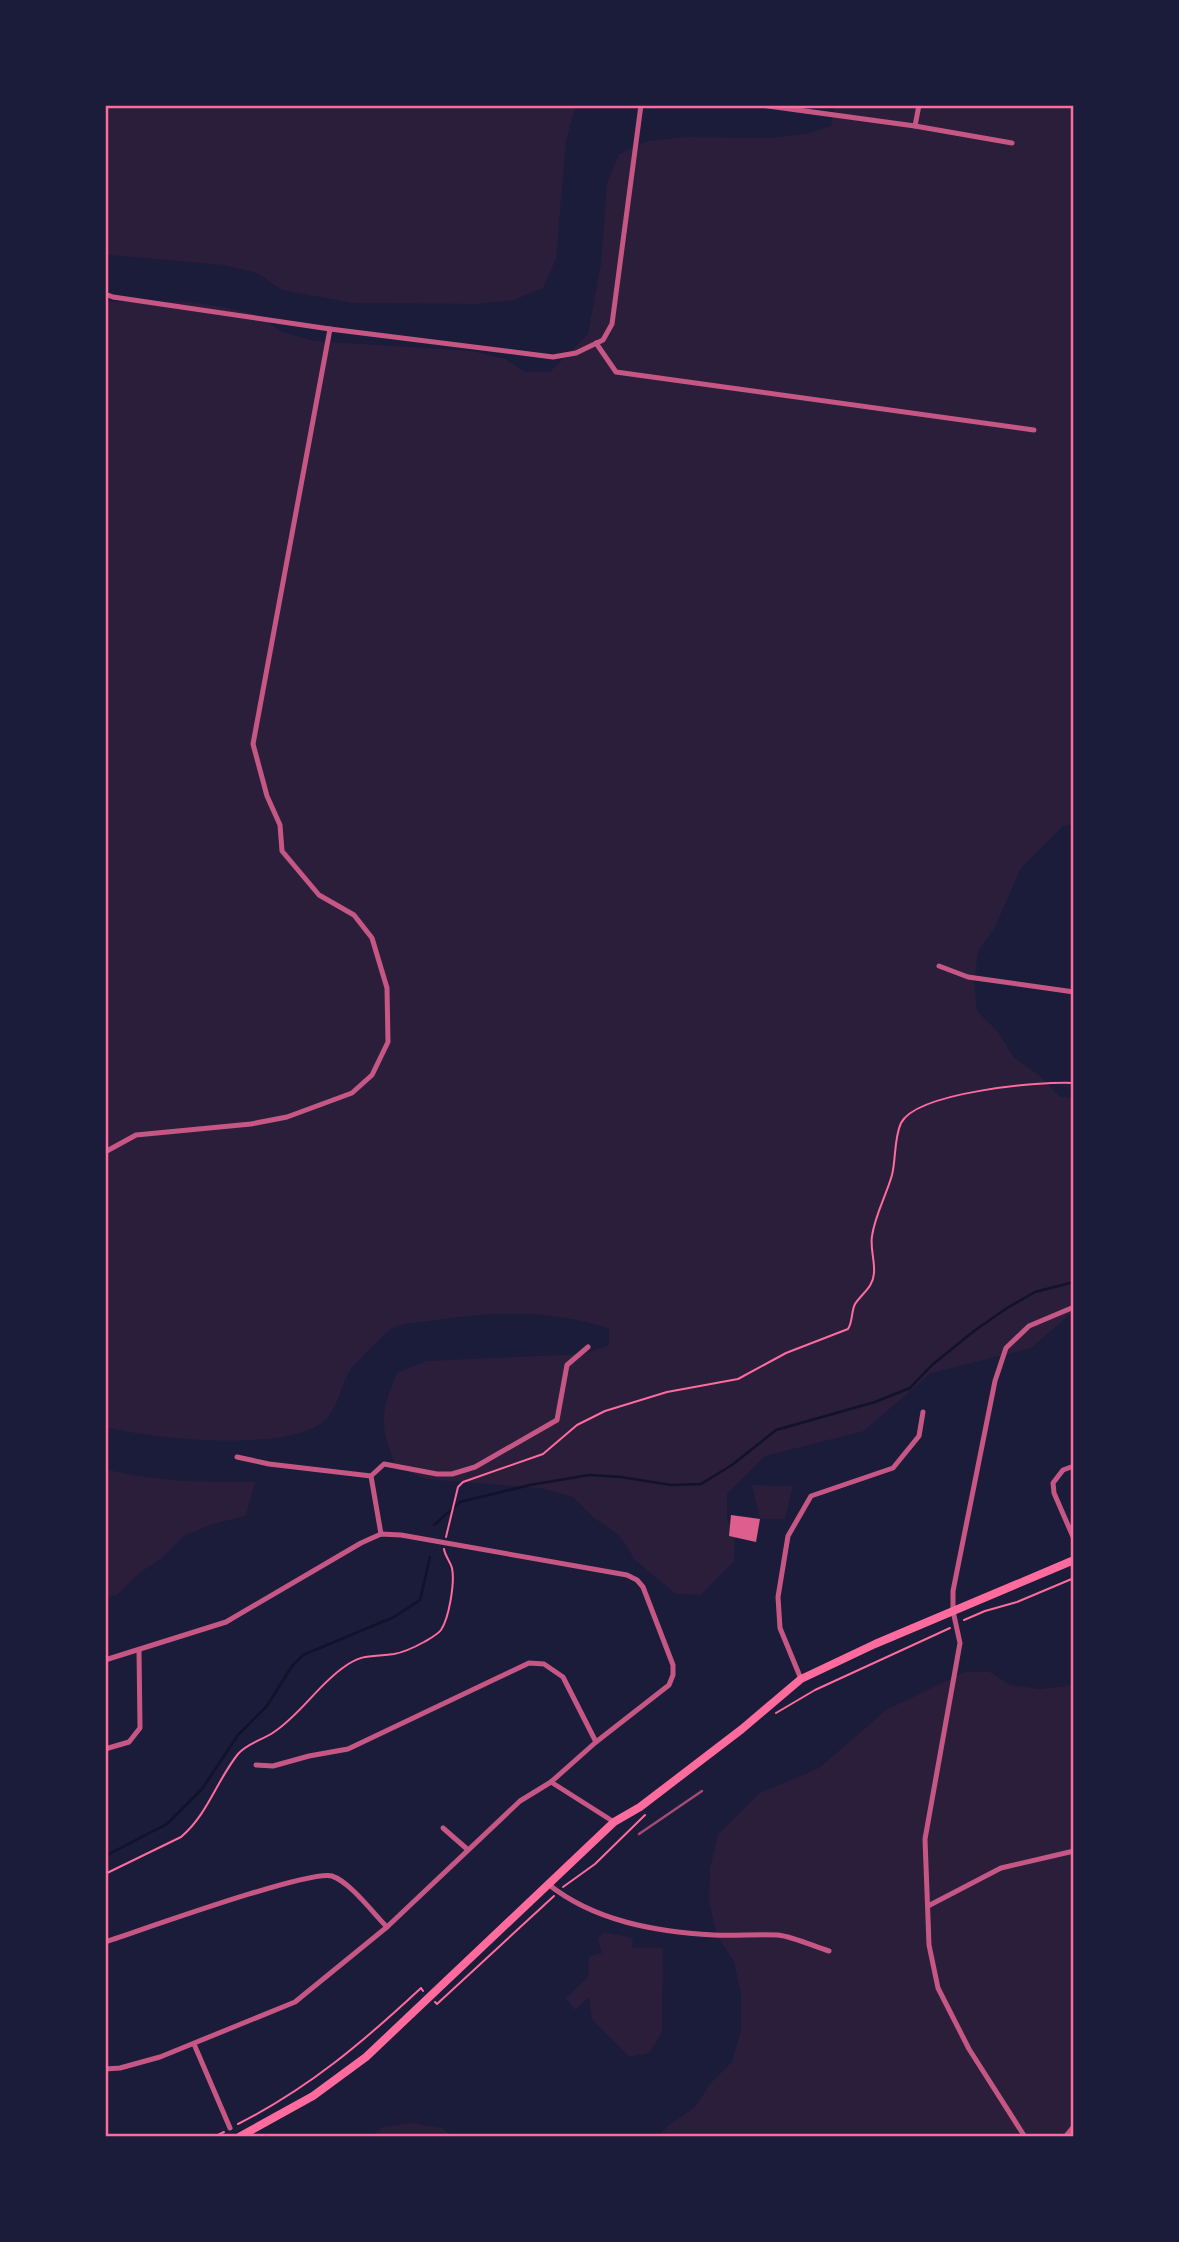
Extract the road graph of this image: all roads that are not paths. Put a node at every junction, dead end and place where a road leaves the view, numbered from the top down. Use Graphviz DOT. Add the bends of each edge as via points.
graph roads {
  1 [pos="641,105"];
  2 [pos="761,105"];
  3 [pos="919,105"];
  4 [pos="915,126"];
  5 [pos="1012,143"];
  6 [pos="105,294"];
  7 [pos="331,329"];
  8 [pos="596,343"];
  9 [pos="1034,430"];
  10 [pos="939,966"];
  11 [pos="1074,992"];
  12 [pos="105,1152"];
  13 [pos="1074,1307"];
  14 [pos="588,1347"];
  15 [pos="923,1412"];
  16 [pos="237,1457"];
  17 [pos="1074,1466"];
  18 [pos="371,1476"];
  19 [pos="381,1534"];
  20 [pos="1074,1539"];
  21 [pos="1074,1560"];
  22 [pos="953,1611"];
  23 [pos="139,1650"];
  24 [pos="105,1660"];
  25 [pos="801,1679"];
  26 [pos="596,1742"];
  27 [pos="105,1749"];
  28 [pos="256,1765"];
  29 [pos="551,1782"];
  30 [pos="614,1822"];
  31 [pos="443,1828"];
  32 [pos="467,1849"];
  33 [pos="1074,1851"];
  34 [pos="548,1884"];
  35 [pos="928,1906"];
  36 [pos="387,1927"];
  37 [pos="105,1942"];
  38 [pos="829,1951"];
  39 [pos="194,2044"];
  40 [pos="105,2069"];
  41 [pos="1074,2126"];
  42 [pos="230,2128"];
  43 [pos="239,2137"];
  44 [pos="1025,2137"];
  45 [pos="1065,2137"];
  1 -- 8 [label="street" via="612,324"];
  2 -- 4 [label="street"];
  3 -- 4 [label="street"];
  4 -- 5 [label="street"];
  6 -- 7 [label="street"];
  7 -- 8 [label="street" via="553,357"];
  7 -- 12 [label="street" via="253,744 267,796 281,825 282,851 319,895 354,915 372,938 387,988 388,1042 372,1075 352,1093 251,1124 136,1135"];
  8 -- 9 [label="street" via="616,372"];
  10 -- 11 [label="street" via="968,977"];
  13 -- 22 [label="street" via="1029,1326 1006,1348 982,1444"];
  14 -- 18 [label="street" via="567,1365 557,1420 541,1430 475,1467 452,1474 384,1464"];
  15 -- 25 [label="street" via="919,1436 892,1468 811,1496 788,1536 778,1597 780,1628"];
  16 -- 18 [label="street"];
  17 -- 20 [label="street" via="1063,1470 1053,1483"];
  18 -- 19 [label="street"];
  19 -- 23 [label="street" via="226,1622"];
  19 -- 26 [label="street" via="637,1580 673,1665 673,1675 669,1685"];
  21 -- 22 [label="main road"];
  22 -- 25 [label="main road"];
  22 -- 35 [label="street" via="960,1643 925,1839"];
  23 -- 24 [label="street"];
  23 -- 27 [label="street" via="140,1728 130,1742"];
  25 -- 30 [label="main road" via="640,1807"];
  26 -- 28 [label="street" via="563,1677 544,1664 530,1663 348,1749 273,1766"];
  26 -- 29 [label="street"];
  29 -- 30 [label="street"];
  29 -- 32 [label="street" via="520,1801"];
  30 -- 34 [label="main road"];
  31 -- 32 [label="street"];
  32 -- 36 [label="street"];
  33 -- 35 [label="street" via="1001,1868"];
  34 -- 38 [label="street" via="607,1917 664,1931 780,1935"];
  34 -- 43 [label="main road" via="366,2057 313,2096"];
  35 -- 44 [label="street" via="929,1945 938,1988 969,2049"];
  36 -- 37 [label="street" via="345,1884 324,1874"];
  36 -- 39 [label="street" via="295,2002"];
  39 -- 40 [label="street"];
  39 -- 42 [label="street"];
  41 -- 45 [label="street"];
}
